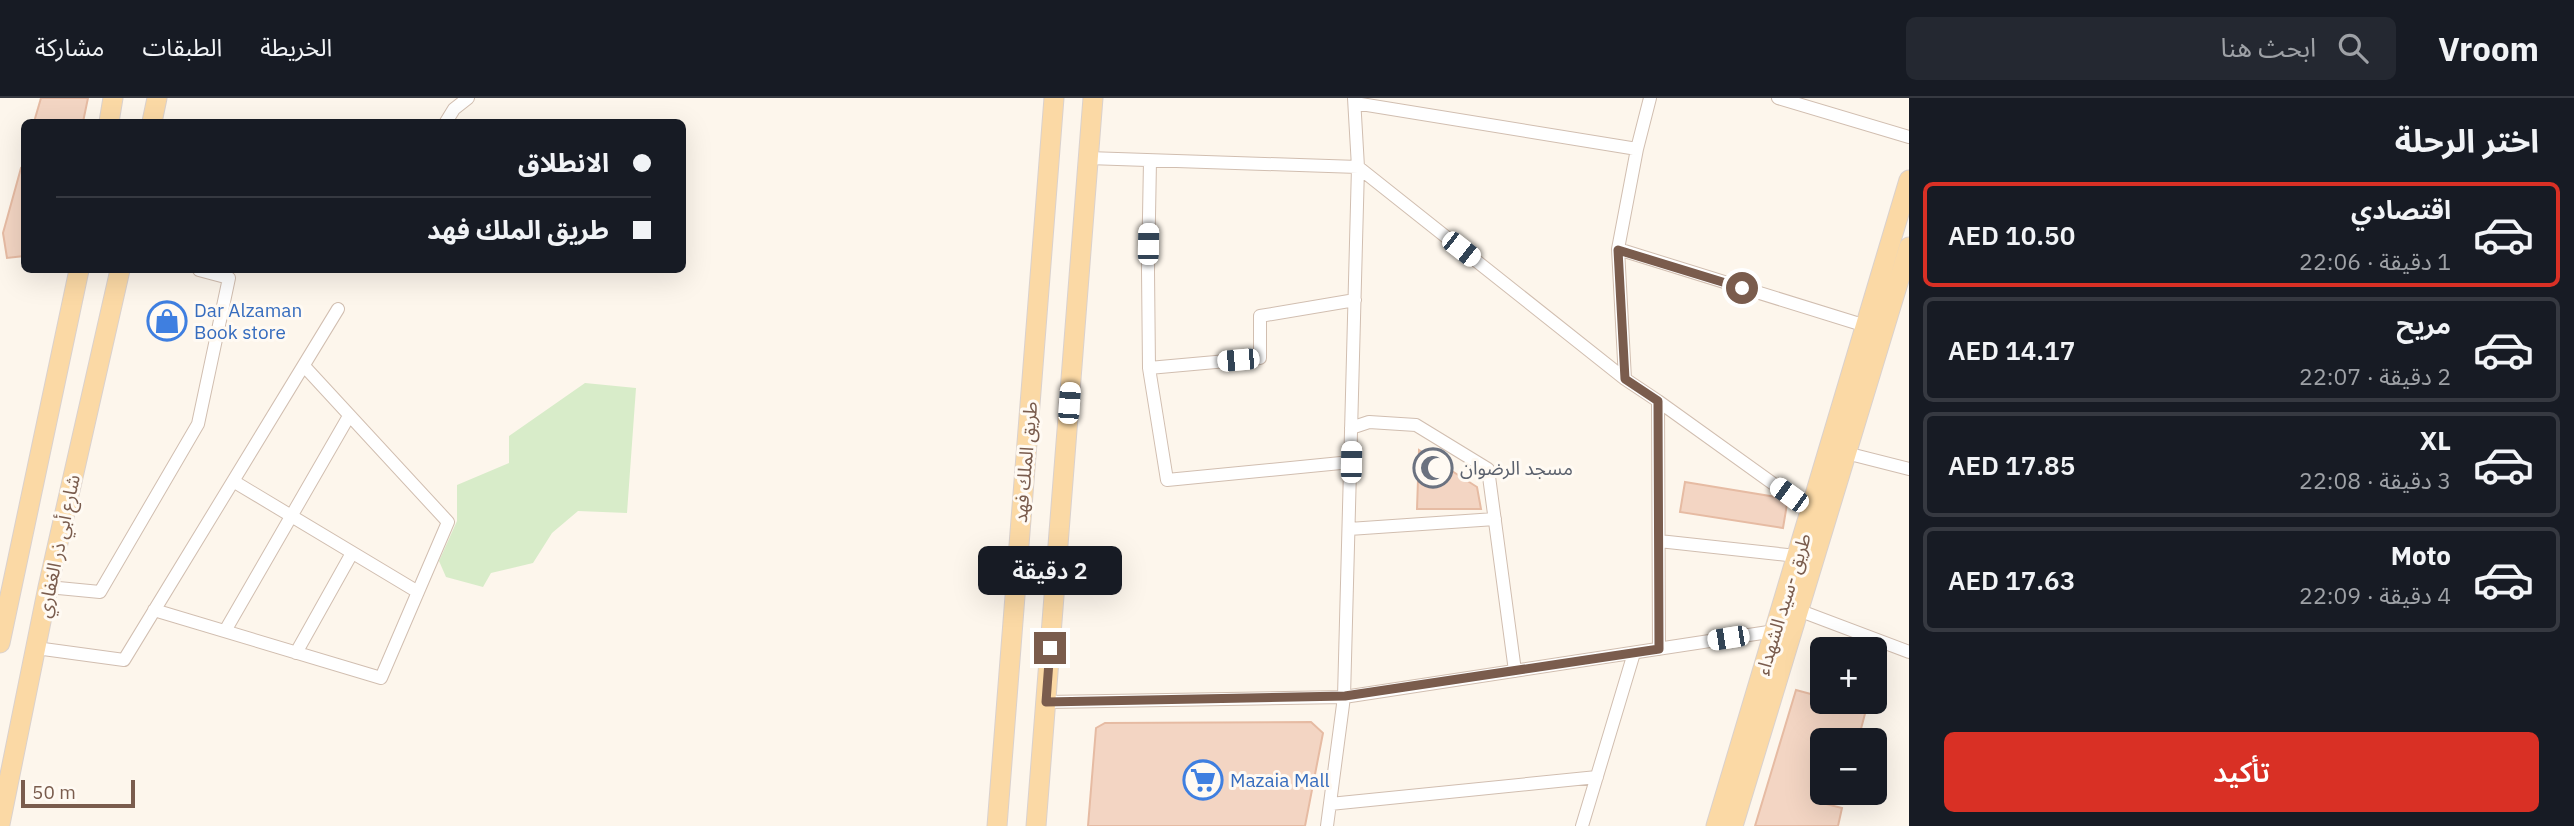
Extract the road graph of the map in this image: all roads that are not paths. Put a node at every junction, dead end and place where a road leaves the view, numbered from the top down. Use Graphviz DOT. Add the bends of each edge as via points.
graph roads {
  1 [pos="114,98"];
  2 [pos="157,98"];
  3 [pos="468,98"];
  4 [pos="1054,98"];
  5 [pos="1093,98"];
  6 [pos="1650,98"];
  7 [pos="1778,98"];
  8 [pos="1355,100"];
  9 [pos="109,119"];
  10 [pos="153,119"];
  11 [pos="448,119"];
  12 [pos="1909,137"];
  13 [pos="1637,149"];
  14 [pos="1088,159"];
  15 [pos="1150,160"];
  16 [pos="1358,167"];
  17 [pos="1909,180"];
  18 [pos="1618,250"];
  19 [pos="1908,257"];
  20 [pos="78,273"];
  21 [pos="119,273"];
  22 [pos="210,273"];
  23 [pos="1355,300"];
  24 [pos="338,309"];
  25 [pos="1866,326"];
  26 [pos="303,366"];
  27 [pos="1149,368"];
  28 [pos="1625,379"];
  29 [pos="1658,401"];
  30 [pos="349,416"];
  31 [pos="1351,428"];
  32 [pos="1846,453"];
  33 [pos="1351,462"];
  34 [pos="1909,469"];
  35 [pos="233,481"];
  36 [pos="1811,511"];
  37 [pos="291,517"];
  38 [pos="1494,519"];
  39 [pos="1349,530"];
  40 [pos="1659,541"];
  41 [pos="352,553"];
  42 [pos="1797,556"];
  43 [pos="48,587"];
  44 [pos="418,592"];
  45 [pos="154,610"];
  46 [pos="1798,610"];
  47 [pos="225,631"];
  48 [pos="1775,631"];
  49 [pos="1,637"];
  50 [pos="36,648"];
  51 [pos="1659,649"];
  52 [pos="1909,652"];
  53 [pos="296,653"];
  54 [pos="1634,653"];
  55 [pos="1515,671"];
  56 [pos="1345,696"];
  57 [pos="1046,702"];
  58 [pos="1002,751"];
  59 [pos="1042,757"];
  60 [pos="1597,776"];
  61 [pos="8,784"];
  62 [pos="1330,804"];
  63 [pos="0,824"];
  64 [pos="10,826"];
  65 [pos="989,826"];
  66 [pos="997,826"];
  67 [pos="1036,826"];
  68 [pos="1045,826"];
  69 [pos="1327,826"];
  70 [pos="1582,826"];
  71 [pos="1716,826"];
  72 [pos="1733,826"];
  1 -- 9 [label="main road"];
  2 -- 10 [label="main road"];
  3 -- 11 [label="street"];
  4 -- 58 [label="main road, طريق الملك فهد"];
  5 -- 14 [label="main road, طريق الملك فهد"];
  6 -- 13 [label="street"];
  7 -- 12 [label="street"];
  8 -- 13 [label="street"];
  8 -- 16 [label="street"];
  13 -- 18 [label="street"];
  14 -- 15 [label="street"];
  14 -- 57 [label="main road, طريق الملك فهد"];
  15 -- 16 [label="street"];
  15 -- 27 [label="street"];
  16 -- 23 [label="street"];
  16 -- 28 [label="street"];
  17 -- 25 [label="main road, طريق -سيد الشهداء"];
  18 -- 25 [label="street"];
  18 -- 28 [label="street"];
  19 -- 32 [label="main road, طريق -سيد الشهداء"];
  20 -- 49 [label="main road, شارع أبي ذر الغفاري"];
  21 -- 43 [label="main road, شارع أبي ذر الغفاري"];
  22 -- 43 [label="street" via="229,278 198,424 100,592"];
  23 -- 27 [label="street" via="1260,316 1260,358"];
  23 -- 31 [label="street"];
  24 -- 26 [label="street"];
  25 -- 36 [label="main road, طريق -سيد الشهداء"];
  26 -- 30 [label="street"];
  26 -- 35 [label="street"];
  27 -- 33 [label="street" via="1167,480"];
  28 -- 29 [label="street"];
  29 -- 36 [label="street"];
  29 -- 40 [label="street"];
  30 -- 37 [label="street"];
  30 -- 44 [label="street" via="448,522"];
  31 -- 33 [label="street"];
  31 -- 38 [label="street" via="1369,422 1416,425 1488,469"];
  32 -- 34 [label="street"];
  32 -- 46 [label="main road, طريق -سيد الشهداء"];
  33 -- 39 [label="street"];
  35 -- 37 [label="street"];
  35 -- 45 [label="street"];
  36 -- 42 [label="main road, طريق -سيد الشهداء"];
  37 -- 41 [label="street"];
  37 -- 47 [label="street"];
  38 -- 39 [label="street"];
  38 -- 55 [label="street"];
  39 -- 56 [label="street"];
  40 -- 42 [label="street"];
  40 -- 51 [label="street"];
  41 -- 44 [label="street"];
  41 -- 53 [label="street"];
  42 -- 48 [label="main road, طريق -سيد الشهداء"];
  43 -- 50 [label="main road, شارع أبي ذر الغفاري"];
  44 -- 53 [label="street" via="381,678"];
  45 -- 47 [label="street"];
  45 -- 50 [label="street" via="124,660"];
  46 -- 52 [label="street"];
  46 -- 72 [label="main road, طريق -سيد الشهداء"];
  47 -- 53 [label="street"];
  48 -- 51 [label="street"];
  48 -- 71 [label="main road, طريق -سيد الشهداء"];
  50 -- 61 [label="main road, شارع أبي ذر الغفاري"];
  51 -- 54 [label="street"];
  54 -- 55 [label="street"];
  54 -- 60 [label="street"];
  55 -- 56 [label="street"];
  56 -- 57 [label="street"];
  56 -- 62 [label="street"];
  57 -- 59 [label="main road, طريق الملك فهد"];
  58 -- 65 [label="main road"];
  58 -- 66 [label="main road, طريق الملك فهد"];
  59 -- 67 [label="main road, طريق الملك فهد"];
  59 -- 68 [label="main road"];
  60 -- 62 [label="street"];
  60 -- 70 [label="street"];
  61 -- 63 [label="main road, شارع أبي ذر الغفاري"];
  61 -- 64 [label="main road"];
  62 -- 69 [label="street"];
}
